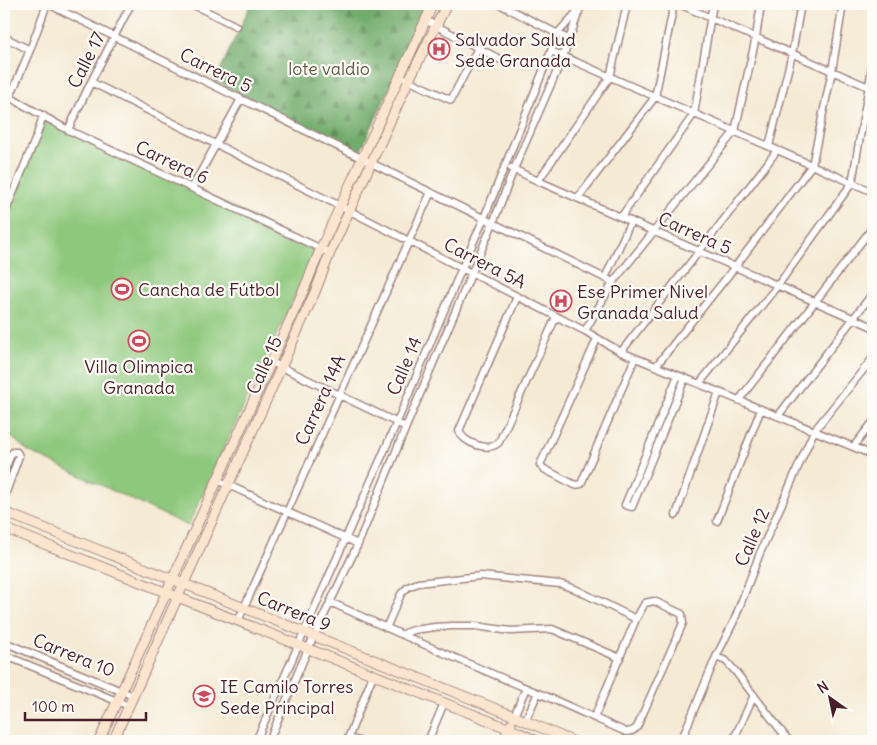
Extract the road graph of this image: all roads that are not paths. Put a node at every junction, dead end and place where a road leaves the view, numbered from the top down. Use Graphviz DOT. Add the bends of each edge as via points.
graph roads {
  1 [pos="47,4"];
  2 [pos="132,4"];
  3 [pos="192,4"];
  4 [pos="433,4"];
  5 [pos="447,4"];
  6 [pos="500,4"];
  7 [pos="627,4"];
  8 [pos="674,4"];
  9 [pos="678,4"];
  10 [pos="714,4"];
  11 [pos="761,4"];
  12 [pos="801,4"];
  13 [pos="843,4"];
  14 [pos="582,5"];
  15 [pos="711,18"];
  16 [pos="425,20"];
  17 [pos="236,26"];
  18 [pos="436,26"];
  19 [pos="557,34"];
  20 [pos="4,37"];
  21 [pos="114,37"];
  22 [pos="756,37"];
  23 [pos="568,39"];
  24 [pos="478,48"];
  25 [pos="30,50"];
  26 [pos="551,51"];
  27 [pos="792,54"];
  28 [pos="563,57"];
  29 [pos="873,62"];
  30 [pos="507,63"];
  31 [pos="832,71"];
  32 [pos="399,76"];
  33 [pos="610,77"];
  34 [pos="409,80"];
  35 [pos="91,82"];
  36 [pos="871,88"];
  37 [pos="7,95"];
  38 [pos="655,97"];
  39 [pos="241,99"];
  40 [pos="694,114"];
  41 [pos="43,115"];
  42 [pos="68,130"];
  43 [pos="735,131"];
  44 [pos="216,144"];
  45 [pos="769,146"];
  46 [pos="777,150"];
  47 [pos="362,158"];
  48 [pos="371,163"];
  49 [pos="506,165"];
  50 [pos="812,165"];
  51 [pos="514,169"];
  52 [pos="538,181"];
  53 [pos="852,183"];
  54 [pos="192,188"];
  55 [pos="431,192"];
  56 [pos="873,192"];
  57 [pos="578,198"];
  58 [pos="340,206"];
  59 [pos="350,211"];
  60 [pos="4,215"];
  61 [pos="622,217"];
  62 [pos="484,218"];
  63 [pos="631,222"];
  64 [pos="494,223"];
  65 [pos="873,227"];
  66 [pos="653,231"];
  67 [pos="409,241"];
  68 [pos="321,248"];
  69 [pos="699,251"];
  70 [pos="330,253"];
  71 [pos="735,267"];
  72 [pos="462,268"];
  73 [pos="471,273"];
  74 [pos="605,278"];
  75 [pos="613,282"];
  76 [pos="778,285"];
  77 [pos="873,293"];
  78 [pos="518,297"];
  79 [pos="815,302"];
  80 [pos="556,317"];
  81 [pos="854,319"];
  82 [pos="873,327"];
  83 [pos="585,331"];
  84 [pos="597,338"];
  85 [pos="620,352"];
  86 [pos="636,358"];
  87 [pos="873,358"];
  88 [pos="271,362"];
  89 [pos="656,366"];
  90 [pos="282,367"];
  91 [pos="678,375"];
  92 [pos="685,378"];
  93 [pos="699,384"];
  94 [pos="719,392"];
  95 [pos="339,395"];
  96 [pos="739,400"];
  97 [pos="761,409"];
  98 [pos="778,416"];
  99 [pos="396,422"];
  100 [pos="873,422"];
  101 [pos="406,427"];
  102 [pos="814,431"];
  103 [pos="854,446"];
  104 [pos="873,454"];
  105 [pos="4,472"];
  106 [pos="217,480"];
  107 [pos="228,485"];
  108 [pos="4,498"];
  109 [pos="4,512"];
  110 [pos="287,512"];
  111 [pos="676,515"];
  112 [pos="717,521"];
  113 [pos="4,528"];
  114 [pos="345,538"];
  115 [pos="358,544"];
  116 [pos="172,580"];
  117 [pos="184,584"];
  118 [pos="166,592"];
  119 [pos="178,597"];
  120 [pos="330,602"];
  121 [pos="243,608"];
  122 [pos="636,619"];
  123 [pos="238,621"];
  124 [pos="386,628"];
  125 [pos="304,632"];
  126 [pos="314,636"];
  127 [pos="403,636"];
  128 [pos="4,642"];
  129 [pos="298,645"];
  130 [pos="308,649"];
  131 [pos="4,655"];
  132 [pos="716,657"];
  133 [pos="620,658"];
  134 [pos="373,675"];
  135 [pos="526,688"];
  136 [pos="122,691"];
  137 [pos="538,693"];
  138 [pos="754,695"];
  139 [pos="133,696"];
  140 [pos="117,701"];
  141 [pos="444,703"];
  142 [pos="129,706"];
  143 [pos="514,716"];
  144 [pos="594,718"];
  145 [pos="525,721"];
  146 [pos="509,729"];
  147 [pos="518,737"];
  148 [pos="348,739"];
  149 [pos="99,741"];
  150 [pos="113,741"];
  151 [pos="256,741"];
  152 [pos="269,741"];
  153 [pos="359,741"];
  154 [pos="428,741"];
  155 [pos="503,741"];
  156 [pos="537,741"];
  157 [pos="572,741"];
  158 [pos="681,741"];
  159 [pos="733,741"];
  160 [pos="789,741"];
  1 -- 21 [label="street, Carrera 5"];
  1 -- 25 [label="street"];
  2 -- 21 [label="street, Calle 17"];
  3 -- 17 [label="street"];
  4 -- 16 [label="street, Calle 15"];
  5 -- 18 [label="street, Calle 15"];
  6 -- 19 [label="street"];
  7 -- 33 [label="street"];
  8 -- 38 [label="street"];
  9 -- 15 [label="street"];
  10 -- 15 [label="street"];
  11 -- 22 [label="street"];
  12 -- 27 [label="street"];
  13 -- 31 [label="street"];
  14 -- 19 [label="street, Calle 14"];
  14 -- 23 [label="street, Calle 14"];
  15 -- 22 [label="street"];
  15 -- 40 [label="street"];
  16 -- 18 [label="street"];
  16 -- 32 [label="street, Calle 15"];
  18 -- 24 [label="street"];
  18 -- 34 [label="street, Calle 15"];
  19 -- 23 [label="street"];
  19 -- 26 [label="street, Calle 14"];
  20 -- 25 [label="street"];
  21 -- 35 [label="street, Calle 17"];
  21 -- 39 [label="street, Carrera 5"];
  22 -- 27 [label="street"];
  22 -- 43 [label="street"];
  23 -- 28 [label="street, Calle 14"];
  24 -- 30 [label="street"];
  24 -- 34 [label="street" via="452,100"];
  25 -- 37 [label="street"];
  26 -- 28 [label="street"];
  26 -- 49 [label="street, Calle 14"];
  27 -- 31 [label="street"];
  27 -- 45 [label="street"];
  28 -- 33 [label="street"];
  28 -- 51 [label="street, Calle 14"];
  29 -- 36 [label="street"];
  31 -- 36 [label="street"];
  31 -- 50 [label="street"];
  32 -- 34 [label="street"];
  32 -- 47 [label="street, Calle 15"];
  33 -- 38 [label="street"];
  33 -- 52 [label="street"];
  34 -- 48 [label="street, Calle 15"];
  35 -- 42 [label="street, Calle 17"];
  35 -- 44 [label="street, Carrera 5A"];
  36 -- 53 [label="street"];
  37 -- 41 [label="street, Carrera 6"];
  38 -- 40 [label="street"];
  38 -- 57 [label="street"];
  39 -- 44 [label="street"];
  39 -- 47 [label="street, Carrera 5"];
  40 -- 43 [label="street"];
  40 -- 61 [label="street"];
  41 -- 42 [label="street, Carrera 6"];
  41 -- 60 [label="street"];
  42 -- 54 [label="street, Carrera 6"];
  43 -- 45 [label="street"];
  43 -- 66 [label="street"];
  44 -- 54 [label="street"];
  44 -- 58 [label="street, Carrera 5A"];
  45 -- 46 [label="street"];
  46 -- 50 [label="street"];
  46 -- 69 [label="street"];
  47 -- 48 [label="street, Carrera 5"];
  47 -- 58 [label="street, Calle 15"];
  48 -- 55 [label="street, Carrera 5"];
  48 -- 59 [label="street, Calle 15"];
  49 -- 51 [label="street, Carrera 5"];
  49 -- 62 [label="street, Calle 14"];
  50 -- 53 [label="street"];
  50 -- 71 [label="street"];
  51 -- 52 [label="street, Carrera 5"];
  51 -- 64 [label="street, Calle 14"];
  52 -- 57 [label="street, Carrera 5"];
  53 -- 56 [label="street"];
  53 -- 76 [label="street"];
  54 -- 68 [label="street, Carrera 6"];
  55 -- 62 [label="street, Carrera 5"];
  55 -- 67 [label="street, Carrera 14A"];
  57 -- 61 [label="street, Carrera 5"];
  58 -- 59 [label="street, Carrera 5A"];
  58 -- 68 [label="street, Calle 15"];
  59 -- 67 [label="street, Carrera 5A"];
  59 -- 70 [label="street, Calle 15"];
  61 -- 63 [label="street, Carrera 5"];
  62 -- 64 [label="street, Carrera 5"];
  62 -- 72 [label="street, Calle 14"];
  63 -- 66 [label="street, Carrera 5"];
  63 -- 74 [label="street"];
  64 -- 73 [label="street, Calle 14"];
  64 -- 74 [label="street, Carrera 5"];
  65 -- 79 [label="street"];
  66 -- 69 [label="street, Carrera 5"];
  66 -- 75 [label="street"];
  67 -- 72 [label="street, Carrera 5A"];
  67 -- 95 [label="street, Carrera 14A"];
  68 -- 70 [label="street, Carrera 6"];
  68 -- 88 [label="street, Calle 15"];
  69 -- 71 [label="street, Carrera 5"];
  69 -- 85 [label="street"];
  70 -- 90 [label="street, Calle 15"];
  71 -- 76 [label="street, Carrera 5"];
  71 -- 89 [label="street"];
  72 -- 73 [label="street, Carrera 5A"];
  72 -- 99 [label="street, Calle 14"];
  73 -- 78 [label="street, Carrera 5A"];
  73 -- 101 [label="street, Calle 14"];
  74 -- 75 [label="street, Carrera 5"];
  75 -- 83 [label="street"];
  76 -- 79 [label="street, Carrera 5"];
  76 -- 93 [label="street"];
  77 -- 81 [label="street"];
  78 -- 80 [label="street, Carrera 5A"];
  78 -- 80 [label="street" via="459,431 460,436 469,441 485,448 500,442"];
  79 -- 81 [label="street, Carrera 5"];
  79 -- 96 [label="street"];
  80 -- 83 [label="street, Carrera 5A"];
  81 -- 82 [label="street, Carrera 5"];
  81 -- 98 [label="street"];
  83 -- 84 [label="street, Carrera 5A"];
  84 -- 85 [label="street, Carrera 5A"];
  84 -- 86 [label="street" via="540,465 576,486 582,484"];
  85 -- 86 [label="street, Carrera 5A"];
  86 -- 89 [label="street, Carrera 5A"];
  87 -- 102 [label="street, Calle 12"];
  88 -- 90 [label="street"];
  88 -- 106 [label="street, Calle 15"];
  89 -- 91 [label="street, Carrera 5A"];
  90 -- 95 [label="street"];
  90 -- 107 [label="street, Calle 15"];
  91 -- 92 [label="street, Carrera 5A"];
  91 -- 92 [label="street" via="625,505 632,507"];
  92 -- 93 [label="street, Carrera 5A"];
  93 -- 94 [label="street, Carrera 5A"];
  94 -- 96 [label="street, Carrera 5A"];
  94 -- 111 [label="street"];
  95 -- 99 [label="street"];
  95 -- 110 [label="street, Carrera 14A"];
  96 -- 97 [label="street, Carrera 5A"];
  97 -- 98 [label="street, Carrera 5A"];
  97 -- 112 [label="street"];
  98 -- 102 [label="street, Carrera 5A"];
  99 -- 101 [label="street"];
  99 -- 114 [label="street, Calle 14"];
  100 -- 103 [label="street"];
  101 -- 115 [label="street, Calle 14"];
  102 -- 103 [label="street, Carrera 5A"];
  102 -- 132 [label="street, Calle 12" via="760,553 734,622"];
  103 -- 104 [label="street, Carrera 5A"];
  105 -- 108 [label="street" via="11,454 17,452 19,456"];
  106 -- 107 [label="street"];
  106 -- 116 [label="street, Calle 15"];
  107 -- 110 [label="street"];
  107 -- 117 [label="street, Calle 15"];
  109 -- 116 [label="street, Carrera 9"];
  110 -- 114 [label="street"];
  110 -- 121 [label="street, Carrera 14A"];
  113 -- 118 [label="street, Carrera 9"];
  114 -- 115 [label="street"];
  114 -- 125 [label="street, Calle 14"];
  115 -- 120 [label="street, Calle 14"];
  116 -- 117 [label="street, Carrera 9"];
  116 -- 118 [label="street, Calle 15"];
  117 -- 119 [label="street, Calle 15"];
  117 -- 121 [label="street, Carrera 9"];
  118 -- 119 [label="street, Carrera 9"];
  118 -- 136 [label="street, Calle 15"];
  119 -- 123 [label="street, Carrera 9"];
  119 -- 139 [label="street, Calle 15"];
  120 -- 124 [label="street"];
  120 -- 126 [label="street, Calle 14"];
  121 -- 123 [label="street, Carrera 14A"];
  121 -- 125 [label="street, Carrera 9"];
  122 -- 124 [label="street" via="560,584 480,576 408,587 400,594"];
  122 -- 133 [label="street"];
  122 -- 144 [label="street" via="645,603 654,601 682,614 683,623 637,727 626,732"];
  123 -- 129 [label="street, Carrera 9"];
  124 -- 127 [label="street"];
  125 -- 126 [label="street, Carrera 9"];
  125 -- 129 [label="street, Calle 14"];
  126 -- 130 [label="street, Calle 14"];
  126 -- 143 [label="street, Carrera 9"];
  127 -- 133 [label="street" via="414,630 452,626 511,631 552,629"];
  127 -- 135 [label="street"];
  128 -- 136 [label="street, Carrera 10"];
  129 -- 130 [label="street, Carrera 9"];
  129 -- 151 [label="street, Calle 14"];
  130 -- 134 [label="street, Carrera 9"];
  130 -- 152 [label="street, Calle 14"];
  131 -- 140 [label="street, Carrera 10"];
  132 -- 138 [label="street" via="726,661"];
  132 -- 158 [label="street, Calle 12"];
  133 -- 144 [label="street"];
  134 -- 141 [label="street, Carrera 9"];
  134 -- 148 [label="street"];
  135 -- 137 [label="street"];
  135 -- 143 [label="street"];
  136 -- 139 [label="street, Carrera 10"];
  136 -- 140 [label="street, Calle 15"];
  137 -- 144 [label="street"];
  137 -- 145 [label="street"];
  138 -- 159 [label="street"];
  138 -- 160 [label="street"];
  139 -- 142 [label="street, Calle 15"];
  140 -- 142 [label="street, Carrera 10"];
  140 -- 149 [label="street, Calle 15"];
  141 -- 146 [label="street, Carrera 9"];
  141 -- 154 [label="street"];
  142 -- 150 [label="street, Calle 15"];
  143 -- 145 [label="street, Carrera 9"];
  143 -- 146 [label="street"];
  145 -- 147 [label="street"];
  145 -- 157 [label="street, Carrera 9"];
  146 -- 147 [label="street, Carrera 9"];
  146 -- 155 [label="street"];
  147 -- 156 [label="street, Carrera 9"];
  148 -- 153 [label="street"];
}
